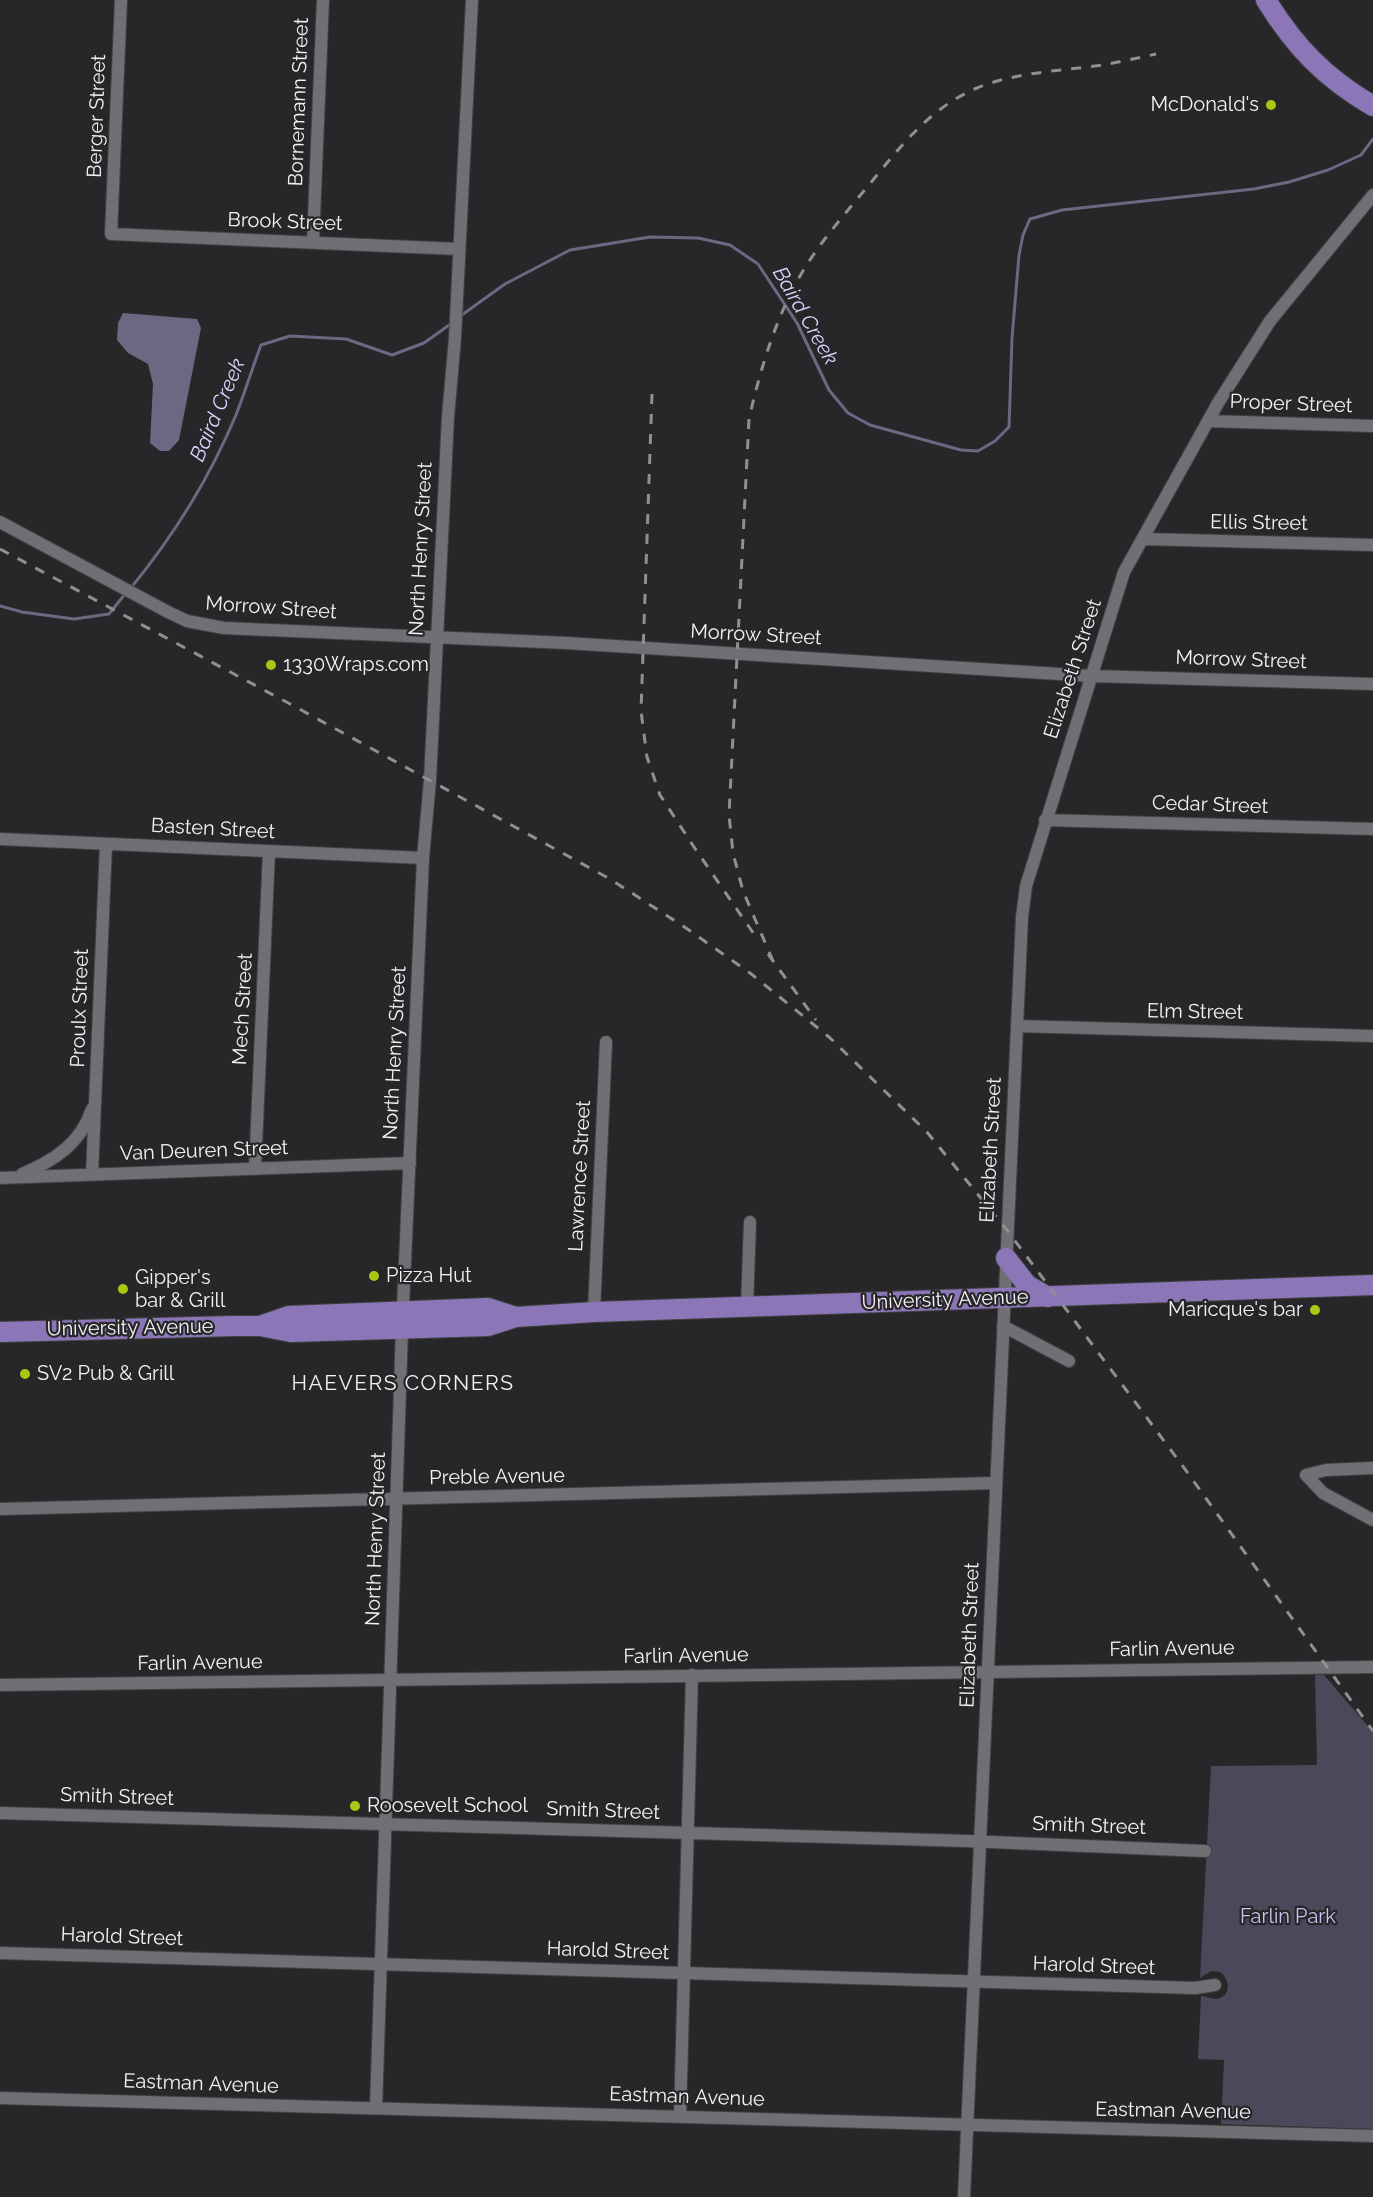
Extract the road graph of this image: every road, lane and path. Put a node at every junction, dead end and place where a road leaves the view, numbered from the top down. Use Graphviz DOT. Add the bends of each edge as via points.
graph roads {
  1 [pos="121,0"];
  2 [pos="323,0"];
  3 [pos="472,0"];
  4 [pos="1266,0"];
  5 [pos="1373,106"];
  6 [pos="1373,195"];
  7 [pos="111,234"];
  8 [pos="313,242"];
  9 [pos="458,249"];
  10 [pos="1208,421"];
  11 [pos="1373,426"];
  12 [pos="0,522"];
  13 [pos="1144,539"];
  14 [pos="1373,545"];
  15 [pos="436,637"];
  16 [pos="1091,676"];
  17 [pos="1373,684"];
  18 [pos="1045,820"];
  19 [pos="1373,829"];
  20 [pos="0,839"];
  21 [pos="106,844"];
  22 [pos="269,851"];
  23 [pos="423,858"];
  24 [pos="1017,1026"];
  25 [pos="1373,1036"];
  26 [pos="606,1042"];
  27 [pos="96,1096"];
  28 [pos="410,1163"];
  29 [pos="255,1169"];
  30 [pos="92,1174"];
  31 [pos="5,1177"];
  32 [pos="750,1222"];
  33 [pos="1005,1258"];
  34 [pos="1373,1286"];
  35 [pos="1048,1297"];
  36 [pos="1004,1298"];
  37 [pos="747,1307"];
  38 [pos="594,1312"];
  39 [pos="402,1320"];
  40 [pos="1003,1326"];
  41 [pos="0,1332"];
  42 [pos="1069,1361"];
  43 [pos="1373,1468"];
  44 [pos="996,1484"];
  45 [pos="397,1499"];
  46 [pos="0,1509"];
  47 [pos="1373,1520"];
  48 [pos="1373,1666"];
  49 [pos="988,1671"];
  50 [pos="692,1675"];
  51 [pos="390,1679"];
  52 [pos="0,1686"];
  53 [pos="0,1813"];
  54 [pos="386,1824"];
  55 [pos="688,1833"];
  56 [pos="980,1841"];
  57 [pos="1204,1851"];
  58 [pos="0,1953"];
  59 [pos="381,1964"];
  60 [pos="684,1973"];
  61 [pos="973,1982"];
  62 [pos="1215,1985"];
  63 [pos="0,2098"];
  64 [pos="376,2108"];
  65 [pos="680,2116"];
  66 [pos="966,2126"];
  67 [pos="1373,2136"];
  68 [pos="964,2197"];
  1 -- 7 [label="street, Berger Street"];
  2 -- 8 [label="street, Bornemann Street"];
  3 -- 9 [label="street, North Henry Street"];
  4 -- 5 [label="main road" via="1311,60 1336,83"];
  6 -- 10 [label="street, Elizabeth Street" via="1274,315"];
  7 -- 8 [label="street, Brook Street"];
  8 -- 9 [label="street, Brook Street"];
  9 -- 15 [label="street, North Henry Street"];
  10 -- 11 [label="street, Proper Street"];
  10 -- 13 [label="street, Elizabeth Street"];
  12 -- 15 [label="street, Morrow Street" via="187,621 224,628"];
  13 -- 14 [label="street, Ellis Street"];
  13 -- 16 [label="street, Elizabeth Street" via="1124,572"];
  15 -- 16 [label="street, Morrow Street"];
  15 -- 23 [label="street, North Henry Street"];
  16 -- 17 [label="street, Morrow Street"];
  16 -- 18 [label="street, Elizabeth Street"];
  18 -- 19 [label="street, Cedar Street"];
  18 -- 24 [label="street, Elizabeth Street" via="1026,886"];
  20 -- 21 [label="street, Basten Street"];
  21 -- 22 [label="street, Basten Street"];
  21 -- 27 [label="street, Proulx Street"];
  22 -- 23 [label="street, Basten Street"];
  22 -- 29 [label="street, Mech Street"];
  23 -- 28 [label="street, North Henry Street"];
  24 -- 25 [label="street, Elm Street"];
  24 -- 33 [label="street, Elizabeth Street"];
  26 -- 38 [label="street, Lawrence Street"];
  27 -- 30 [label="street, Proulx Street"];
  27 -- 31 [label="street" via="88,1121 70,1146 41,1166"];
  28 -- 29 [label="street, Van Deuren Street"];
  28 -- 39 [label="street, North Henry Street"];
  29 -- 30 [label="street, Van Deuren Street"];
  30 -- 31 [label="street, Van Deuren Street"];
  32 -- 37 [label="street"];
  33 -- 35 [label="main road" via="1026,1285"];
  33 -- 36 [label="street, Elizabeth Street"];
  34 -- 35 [label="main road, University Avenue"];
  35 -- 36 [label="main road, University Avenue"];
  36 -- 37 [label="main road, University Avenue"];
  36 -- 40 [label="street, Elizabeth Street"];
  37 -- 38 [label="main road, University Avenue"];
  38 -- 39 [label="main road, University Avenue" via="516,1317 488,1308"];
  39 -- 41 [label="main road, University Avenue" via="289,1316 260,1326"];
  39 -- 45 [label="street, North Henry Street"];
  40 -- 42 [label="street"];
  40 -- 44 [label="street, Elizabeth Street"];
  43 -- 47 [label="street" via="1306,1475 1323,1493"];
  44 -- 45 [label="street, Preble Avenue"];
  44 -- 49 [label="street, Elizabeth Street"];
  45 -- 46 [label="street, Preble Avenue"];
  45 -- 51 [label="street, North Henry Street"];
  48 -- 49 [label="street, Farlin Avenue"];
  49 -- 50 [label="street, Farlin Avenue"];
  49 -- 56 [label="street, Elizabeth Street"];
  50 -- 51 [label="street, Farlin Avenue"];
  50 -- 55 [label="street"];
  51 -- 52 [label="street, Farlin Avenue"];
  51 -- 54 [label="street, North Henry Street"];
  53 -- 54 [label="street, Smith Street"];
  54 -- 55 [label="street, Smith Street"];
  54 -- 59 [label="street, North Henry Street"];
  55 -- 56 [label="street, Smith Street"];
  55 -- 60 [label="street"];
  56 -- 57 [label="street, Smith Street"];
  56 -- 61 [label="street, Elizabeth Street"];
  58 -- 59 [label="street, Harold Street"];
  59 -- 60 [label="street, Harold Street"];
  59 -- 64 [label="street, North Henry Street"];
  60 -- 61 [label="street, Harold Street"];
  60 -- 65 [label="street"];
  61 -- 62 [label="street, Harold Street" via="1195,1988"];
  61 -- 66 [label="street, Elizabeth Street"];
  63 -- 64 [label="street, Eastman Avenue"];
  64 -- 65 [label="street, Eastman Avenue"];
  65 -- 66 [label="street, Eastman Avenue"];
  66 -- 67 [label="street, Eastman Avenue"];
  66 -- 68 [label="street, Elizabeth Street"];
}
